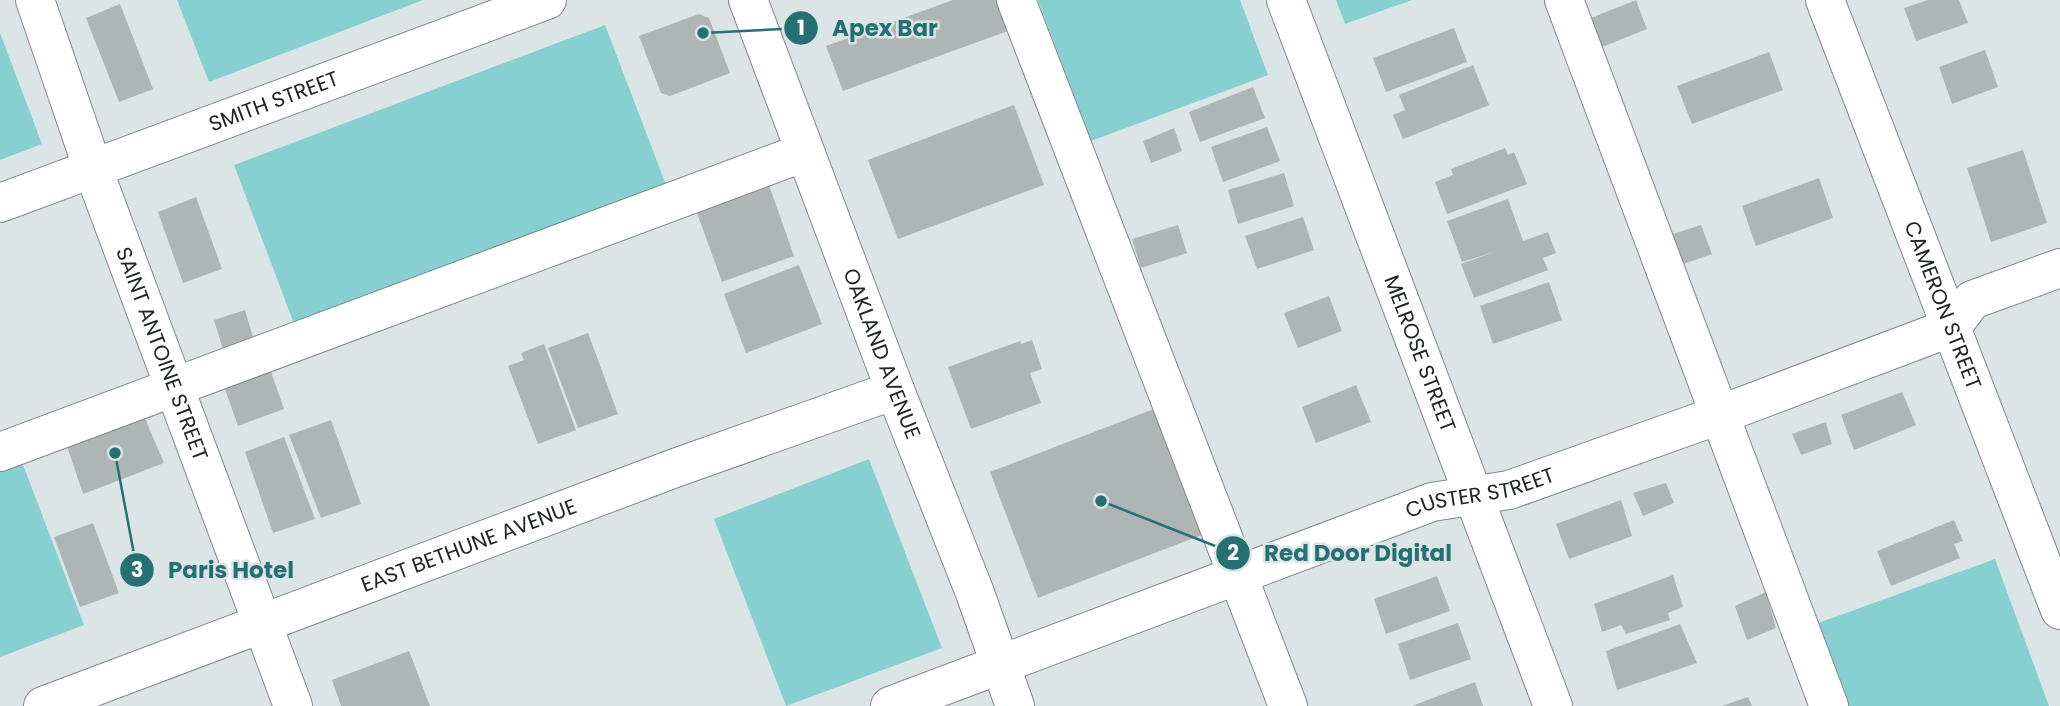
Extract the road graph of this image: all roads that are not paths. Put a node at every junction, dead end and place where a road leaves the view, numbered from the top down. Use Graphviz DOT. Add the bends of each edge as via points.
graph roads {
  1 [pos="35,0"];
  2 [pos="547,0"];
  3 [pos="748,0"];
  4 [pos="1016,0"];
  5 [pos="1286,0"];
  6 [pos="1564,0"];
  7 [pos="1825,0"];
  8 [pos="805,152"];
  9 [pos="93,169"];
  10 [pos="0,204"];
  11 [pos="2060,268"];
  12 [pos="1952,327"];
  13 [pos="174,386"];
  14 [pos="895,390"];
  15 [pos="1719,415"];
  16 [pos="0,452"];
  17 [pos="1473,496"];
  18 [pos="1238,575"];
  19 [pos="2060,610"];
  20 [pos="262,624"];
  21 [pos="1000,665"];
  22 [pos="43,706"];
  23 [pos="293,706"];
  24 [pos="890,706"];
  25 [pos="1015,706"];
  26 [pos="1288,706"];
  27 [pos="1553,706"];
  28 [pos="1829,706"];
  1 -- 9 [label="street, SAINT ANTOINE STREET"];
  2 -- 9 [label="street, SMITH STREET"];
  3 -- 8 [label="street, OAKLAND AVENUE"];
  4 -- 18 [label="street"];
  5 -- 17 [label="street, MELROSE STREET"];
  6 -- 15 [label="street"];
  7 -- 12 [label="street, CAMERON STREET"];
  8 -- 13 [label="street"];
  8 -- 14 [label="street, OAKLAND AVENUE"];
  9 -- 10 [label="street, SMITH STREET"];
  9 -- 13 [label="street, SAINT ANTOINE STREET"];
  11 -- 12 [label="street" via="1972,300"];
  12 -- 15 [label="street, CUSTER STREET"];
  12 -- 19 [label="street, CAMERON STREET"];
  13 -- 16 [label="street"];
  13 -- 20 [label="street, SAINT ANTOINE STREET"];
  14 -- 20 [label="street, EAST BETHUNE AVENUE"];
  14 -- 21 [label="street, OAKLAND AVENUE"];
  15 -- 17 [label="street, CUSTER STREET" via="1509,490"];
  15 -- 28 [label="street"];
  17 -- 18 [label="street, CUSTER STREET" via="1432,502"];
  17 -- 27 [label="street, MELROSE STREET"];
  18 -- 21 [label="street, CUSTER STREET"];
  18 -- 26 [label="street"];
  20 -- 22 [label="street, EAST BETHUNE AVENUE"];
  20 -- 23 [label="street, SAINT ANTOINE STREET"];
  21 -- 24 [label="street, CUSTER STREET"];
  21 -- 25 [label="street, OAKLAND AVENUE"];
}
